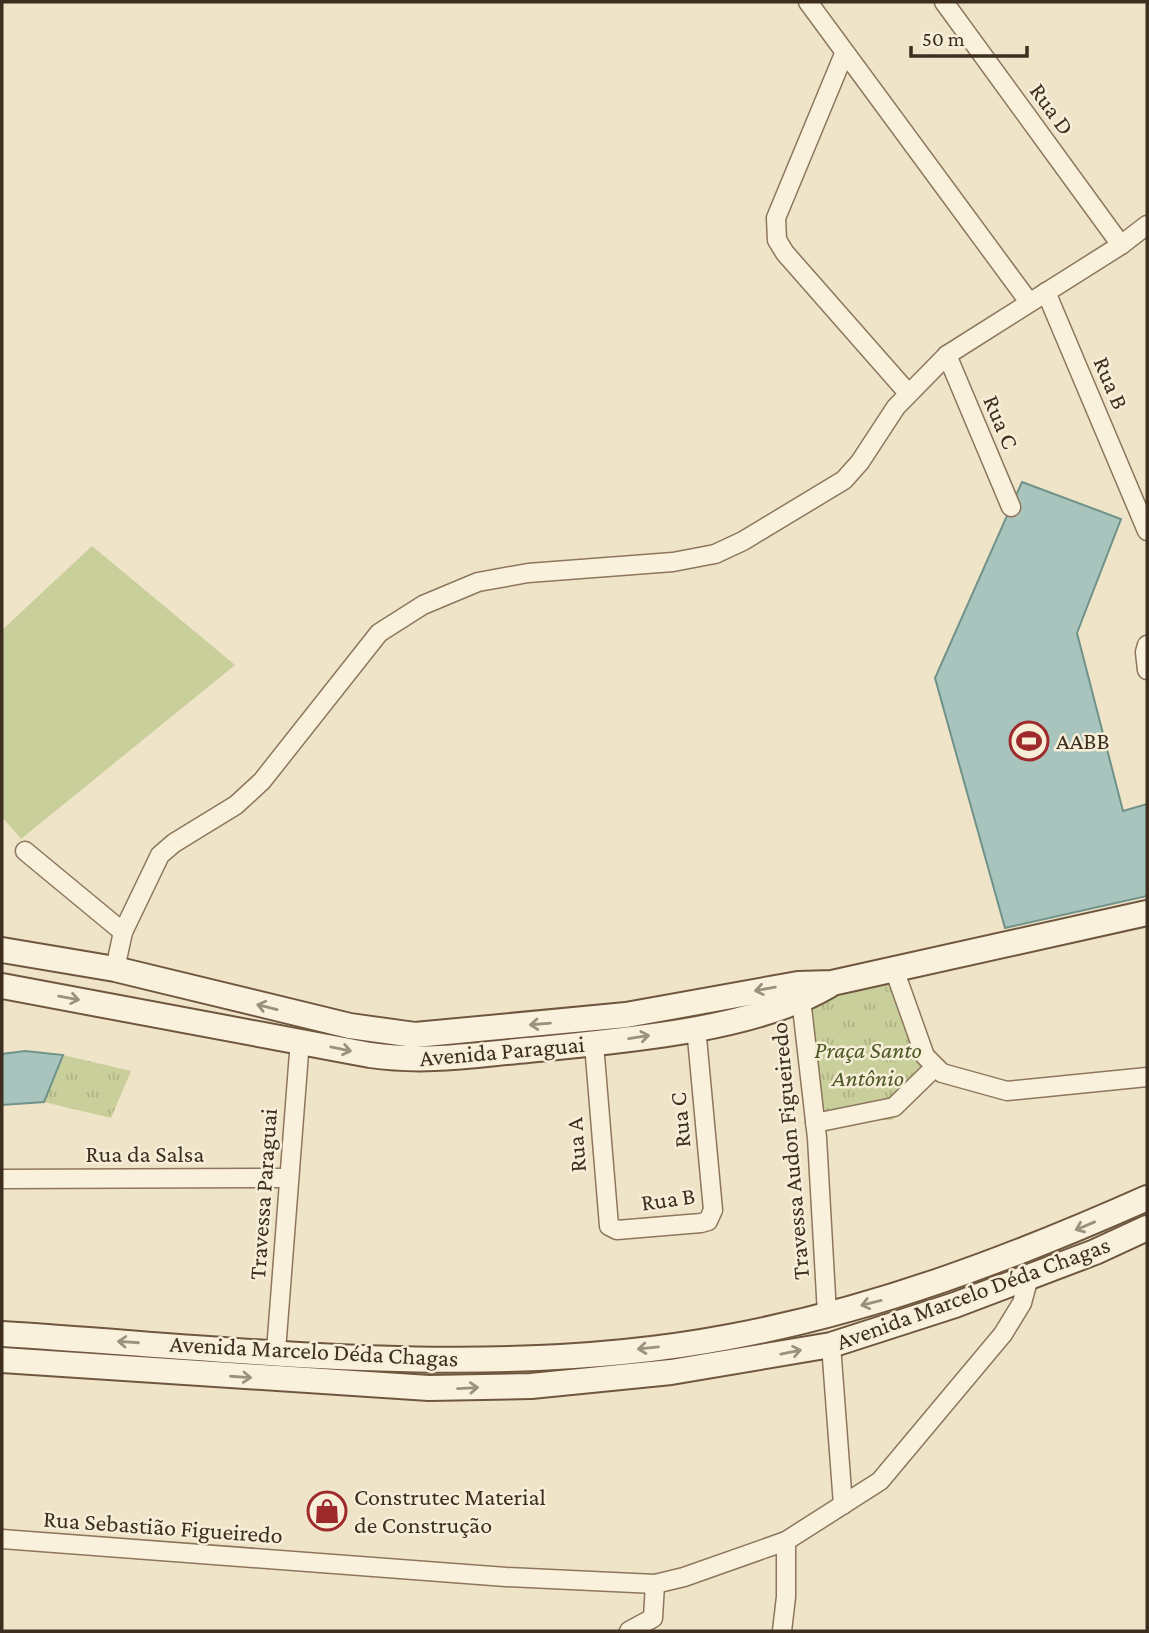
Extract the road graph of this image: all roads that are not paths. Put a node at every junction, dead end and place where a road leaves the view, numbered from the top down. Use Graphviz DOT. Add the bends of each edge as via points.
graph roads {
  1 [pos="808,2"];
  2 [pos="944,2"];
  3 [pos="844,54"];
  4 [pos="1146,231"];
  5 [pos="1121,245"];
  6 [pos="1046,292"];
  7 [pos="1029,302"];
  8 [pos="947,355"];
  9 [pos="908,393"];
  10 [pos="1011,507"];
  11 [pos="1147,531"];
  12 [pos="1147,645"];
  13 [pos="1147,670"];
  14 [pos="25,851"];
  15 [pos="1147,913"];
  16 [pos="123,932"];
  17 [pos="2,950"];
  18 [pos="115,969"];
  19 [pos="894,969"];
  20 [pos="2,986"];
  21 [pos="800,992"];
  22 [pos="696,1027"];
  23 [pos="300,1040"];
  24 [pos="594,1044"];
  25 [pos="934,1068"];
  26 [pos="1147,1077"];
  27 [pos="815,1123"];
  28 [pos="288,1178"];
  29 [pos="2,1179"];
  30 [pos="1147,1199"];
  31 [pos="713,1210"];
  32 [pos="1147,1228"];
  33 [pos="624,1230"];
  34 [pos="1030,1277"];
  35 [pos="827,1314"];
  36 [pos="755,1331"];
  37 [pos="2,1334"];
  38 [pos="729,1337"];
  39 [pos="177,1345"];
  40 [pos="831,1345"];
  41 [pos="210,1347"];
  42 [pos="276,1351"];
  43 [pos="759,1358"];
  44 [pos="2,1360"];
  45 [pos="734,1362"];
  46 [pos="175,1372"];
  47 [pos="209,1374"];
  48 [pos="843,1505"];
  49 [pos="2,1539"];
  50 [pos="786,1541"];
  51 [pos="655,1584"];
  52 [pos="656,1623"];
  53 [pos="629,1631"];
  54 [pos="782,1631"];
  1 -- 3 [label="street"];
  2 -- 5 [label="street, Rua D"];
  3 -- 7 [label="street"];
  3 -- 9 [label="street" via="776,218 775,233 792,262"];
  4 -- 5 [label="street"];
  5 -- 6 [label="street"];
  6 -- 7 [label="street"];
  6 -- 11 [label="street, Rua B"];
  7 -- 8 [label="street"];
  8 -- 9 [label="street"];
  8 -- 10 [label="street, Rua C"];
  9 -- 16 [label="street" via="844,480 715,554 662,563 505,575 444,594 394,622 368,645 281,760 255,787 236,805 160,855"];
  12 -- 13 [label="street"];
  14 -- 16 [label="street"];
  15 -- 19 [label="main road, Avenida Paraguai"];
  16 -- 18 [label="street"];
  17 -- 18 [label="main road, Avenida Paraguai"];
  21 -- 18 [label="main road, Avenida Paraguai, one-way" via="626,1015 415,1035 350,1026"];
  19 -- 21 [label="main road, Avenida Paraguai"];
  19 -- 25 [label="street" via="925,1056"];
  20 -- 23 [label="main road, Avenida Paraguai, one-way"];
  21 -- 22 [label="main road, Avenida Paraguai" via="744,1018"];
  21 -- 27 [label="street, Travessa Audon Figueiredo"];
  24 -- 22 [label="main road, Avenida Paraguai, one-way"];
  22 -- 31 [label="street, Rua C"];
  23 -- 24 [label="main road, Avenida Paraguai, one-way" via="370,1055 429,1061"];
  23 -- 28 [label="street, Travessa Paraguai"];
  24 -- 33 [label="street, Rua A" via="606,1212 612,1229"];
  25 -- 26 [label="street" via="1007,1091"];
  25 -- 27 [label="street" via="894,1107"];
  27 -- 35 [label="street, Travessa Audon Figueiredo"];
  28 -- 29 [label="street, Rua da Salsa"];
  28 -- 42 [label="street, Travessa Paraguai"];
  30 -- 35 [label="main road, Avenida Marcelo Déda Chagas, one-way" via="996,1262 904,1294"];
  31 -- 33 [label="street, Rua B" via="704,1223"];
  32 -- 34 [label="main road, Avenida Marcelo Déda Chagas"];
  34 -- 40 [label="main road, Avenida Marcelo Déda Chagas"];
  34 -- 48 [label="street, Rua Sebastião Figueiredo" via="1015,1316 992,1348 884,1477"];
  35 -- 36 [label="main road, Avenida Marcelo Déda Chagas"];
  36 -- 38 [label="main road, Avenida Marcelo Déda Chagas"];
  36 -- 43 [label="main road"];
  39 -- 37 [label="main road, Avenida Marcelo Déda Chagas, one-way"];
  38 -- 42 [label="main road, Avenida Marcelo Déda Chagas, one-way" via="520,1357 395,1360"];
  38 -- 45 [label="main road"];
  39 -- 41 [label="main road, Avenida Marcelo Déda Chagas"];
  39 -- 46 [label="main road"];
  43 -- 40 [label="main road, Avenida Marcelo Déda Chagas, one-way"];
  40 -- 48 [label="street"];
  41 -- 42 [label="main road, Avenida Marcelo Déda Chagas"];
  41 -- 47 [label="main road"];
  43 -- 45 [label="main road, Avenida Marcelo Déda Chagas"];
  44 -- 46 [label="main road, Avenida Marcelo Déda Chagas"];
  47 -- 45 [label="main road, Avenida Marcelo Déda Chagas, one-way" via="458,1388 582,1382"];
  46 -- 47 [label="main road, Avenida Marcelo Déda Chagas"];
  48 -- 50 [label="street, Rua Sebastião Figueiredo"];
  49 -- 51 [label="street, Rua Sebastião Figueiredo"];
  50 -- 51 [label="street, Rua Sebastião Figueiredo"];
  50 -- 54 [label="street"];
  51 -- 52 [label="street"];
  52 -- 53 [label="street" via="650,1620"];
}
